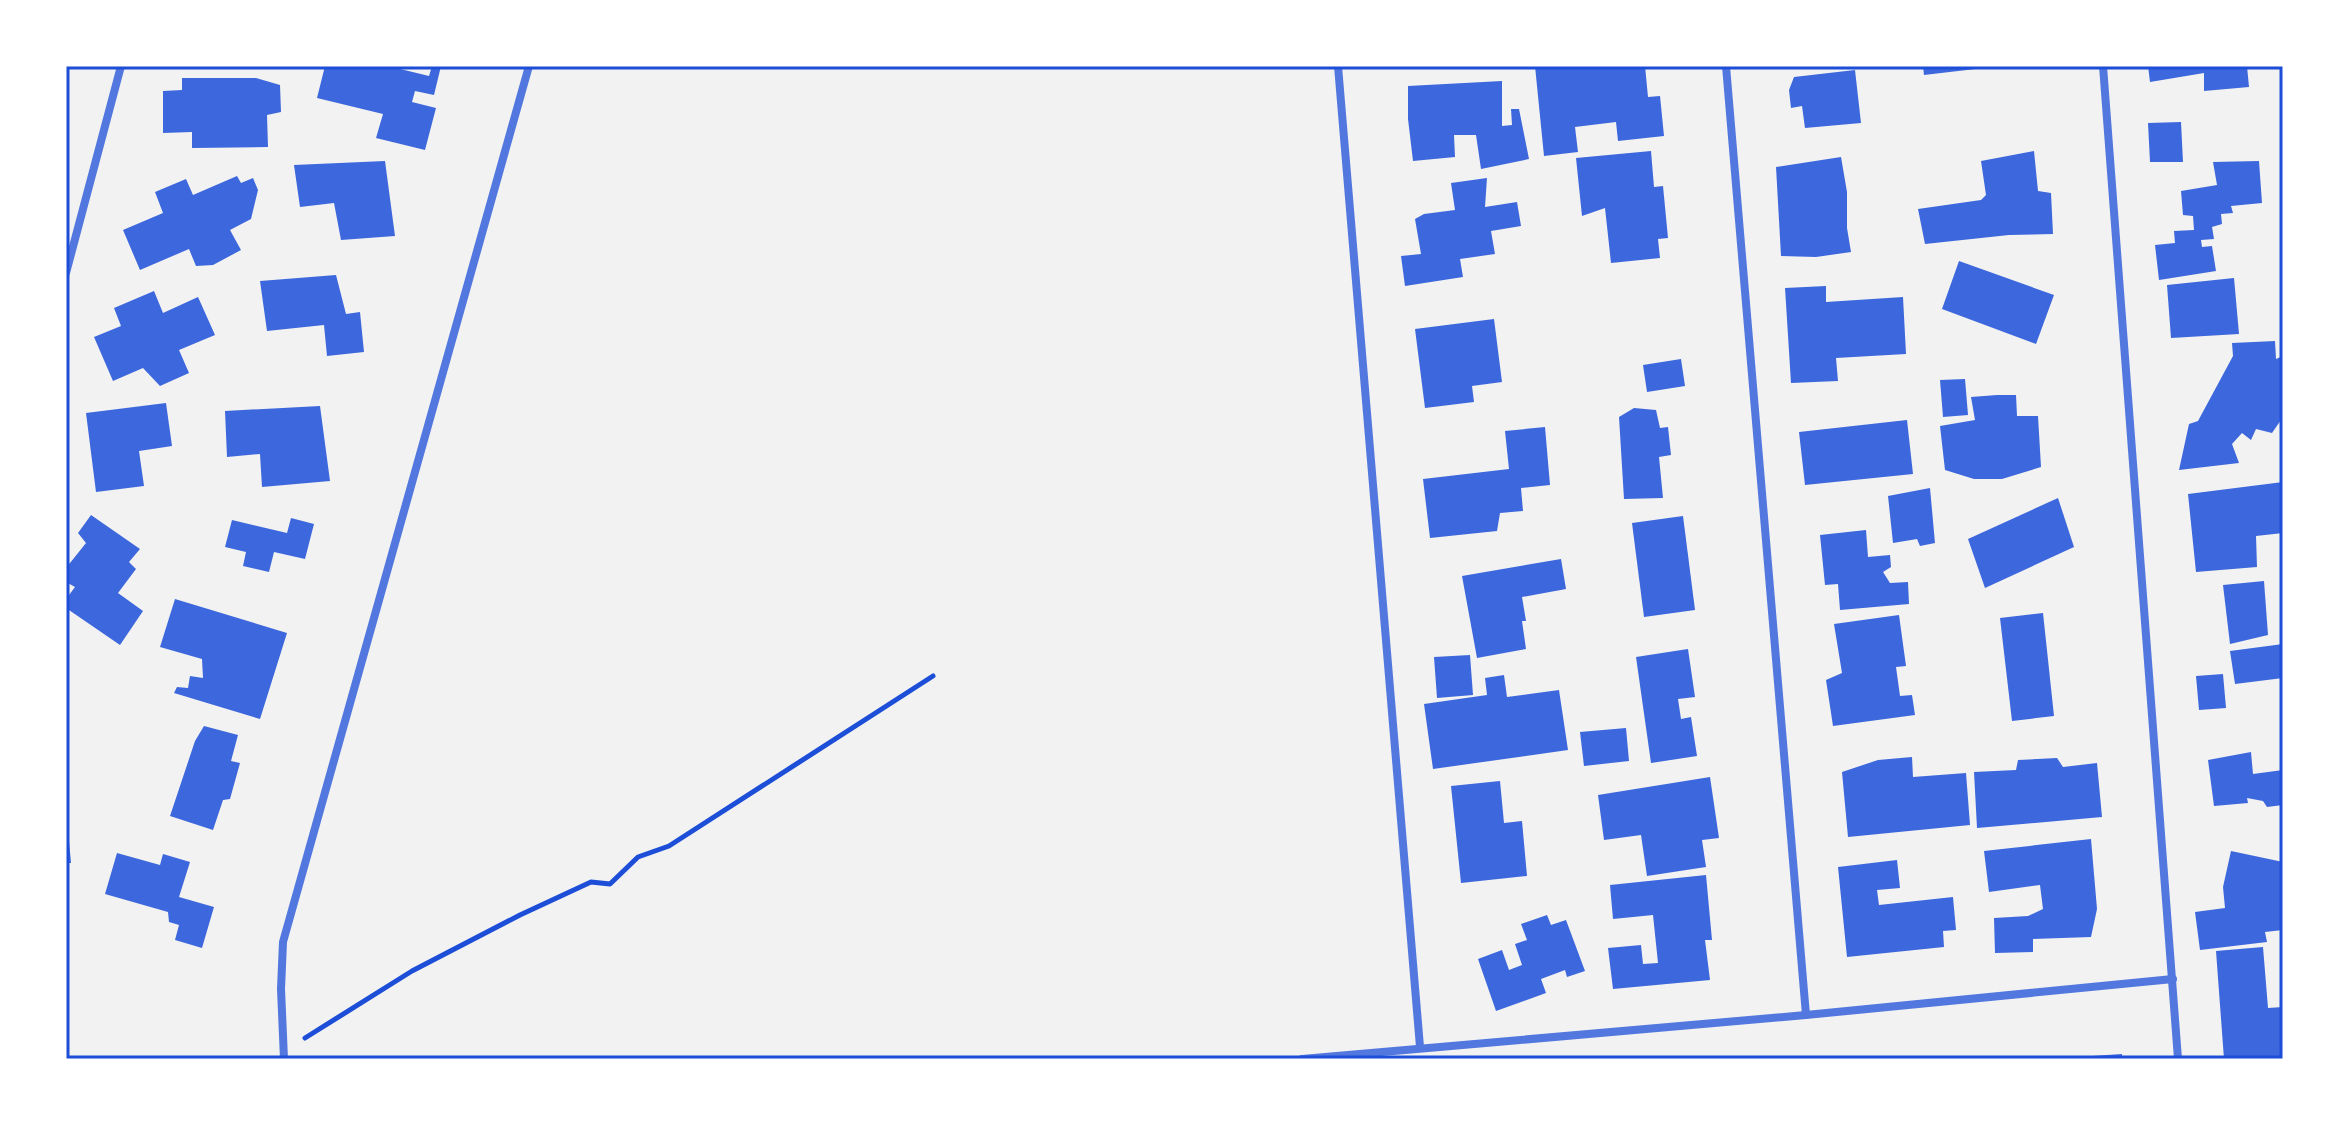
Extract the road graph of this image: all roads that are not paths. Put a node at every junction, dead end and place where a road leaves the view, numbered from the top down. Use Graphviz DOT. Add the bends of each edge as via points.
graph roads {
  1 [pos="121,66"];
  2 [pos="529,66"];
  3 [pos="1338,66"];
  4 [pos="1726,66"];
  5 [pos="2103,66"];
  6 [pos="66,273"];
  7 [pos="2173,979"];
  8 [pos="1806,1015"];
  9 [pos="1420,1047"];
  10 [pos="284,1055"];
  11 [pos="1302,1059"];
  12 [pos="2178,1059"];
  1 -- 6 [label="street"];
  2 -- 10 [label="street" via="283,942"];
  3 -- 9 [label="street"];
  4 -- 8 [label="street"];
  5 -- 7 [label="street"];
  7 -- 8 [label="street"];
  7 -- 12 [label="street"];
  8 -- 9 [label="street"];
  9 -- 11 [label="street"];
}
